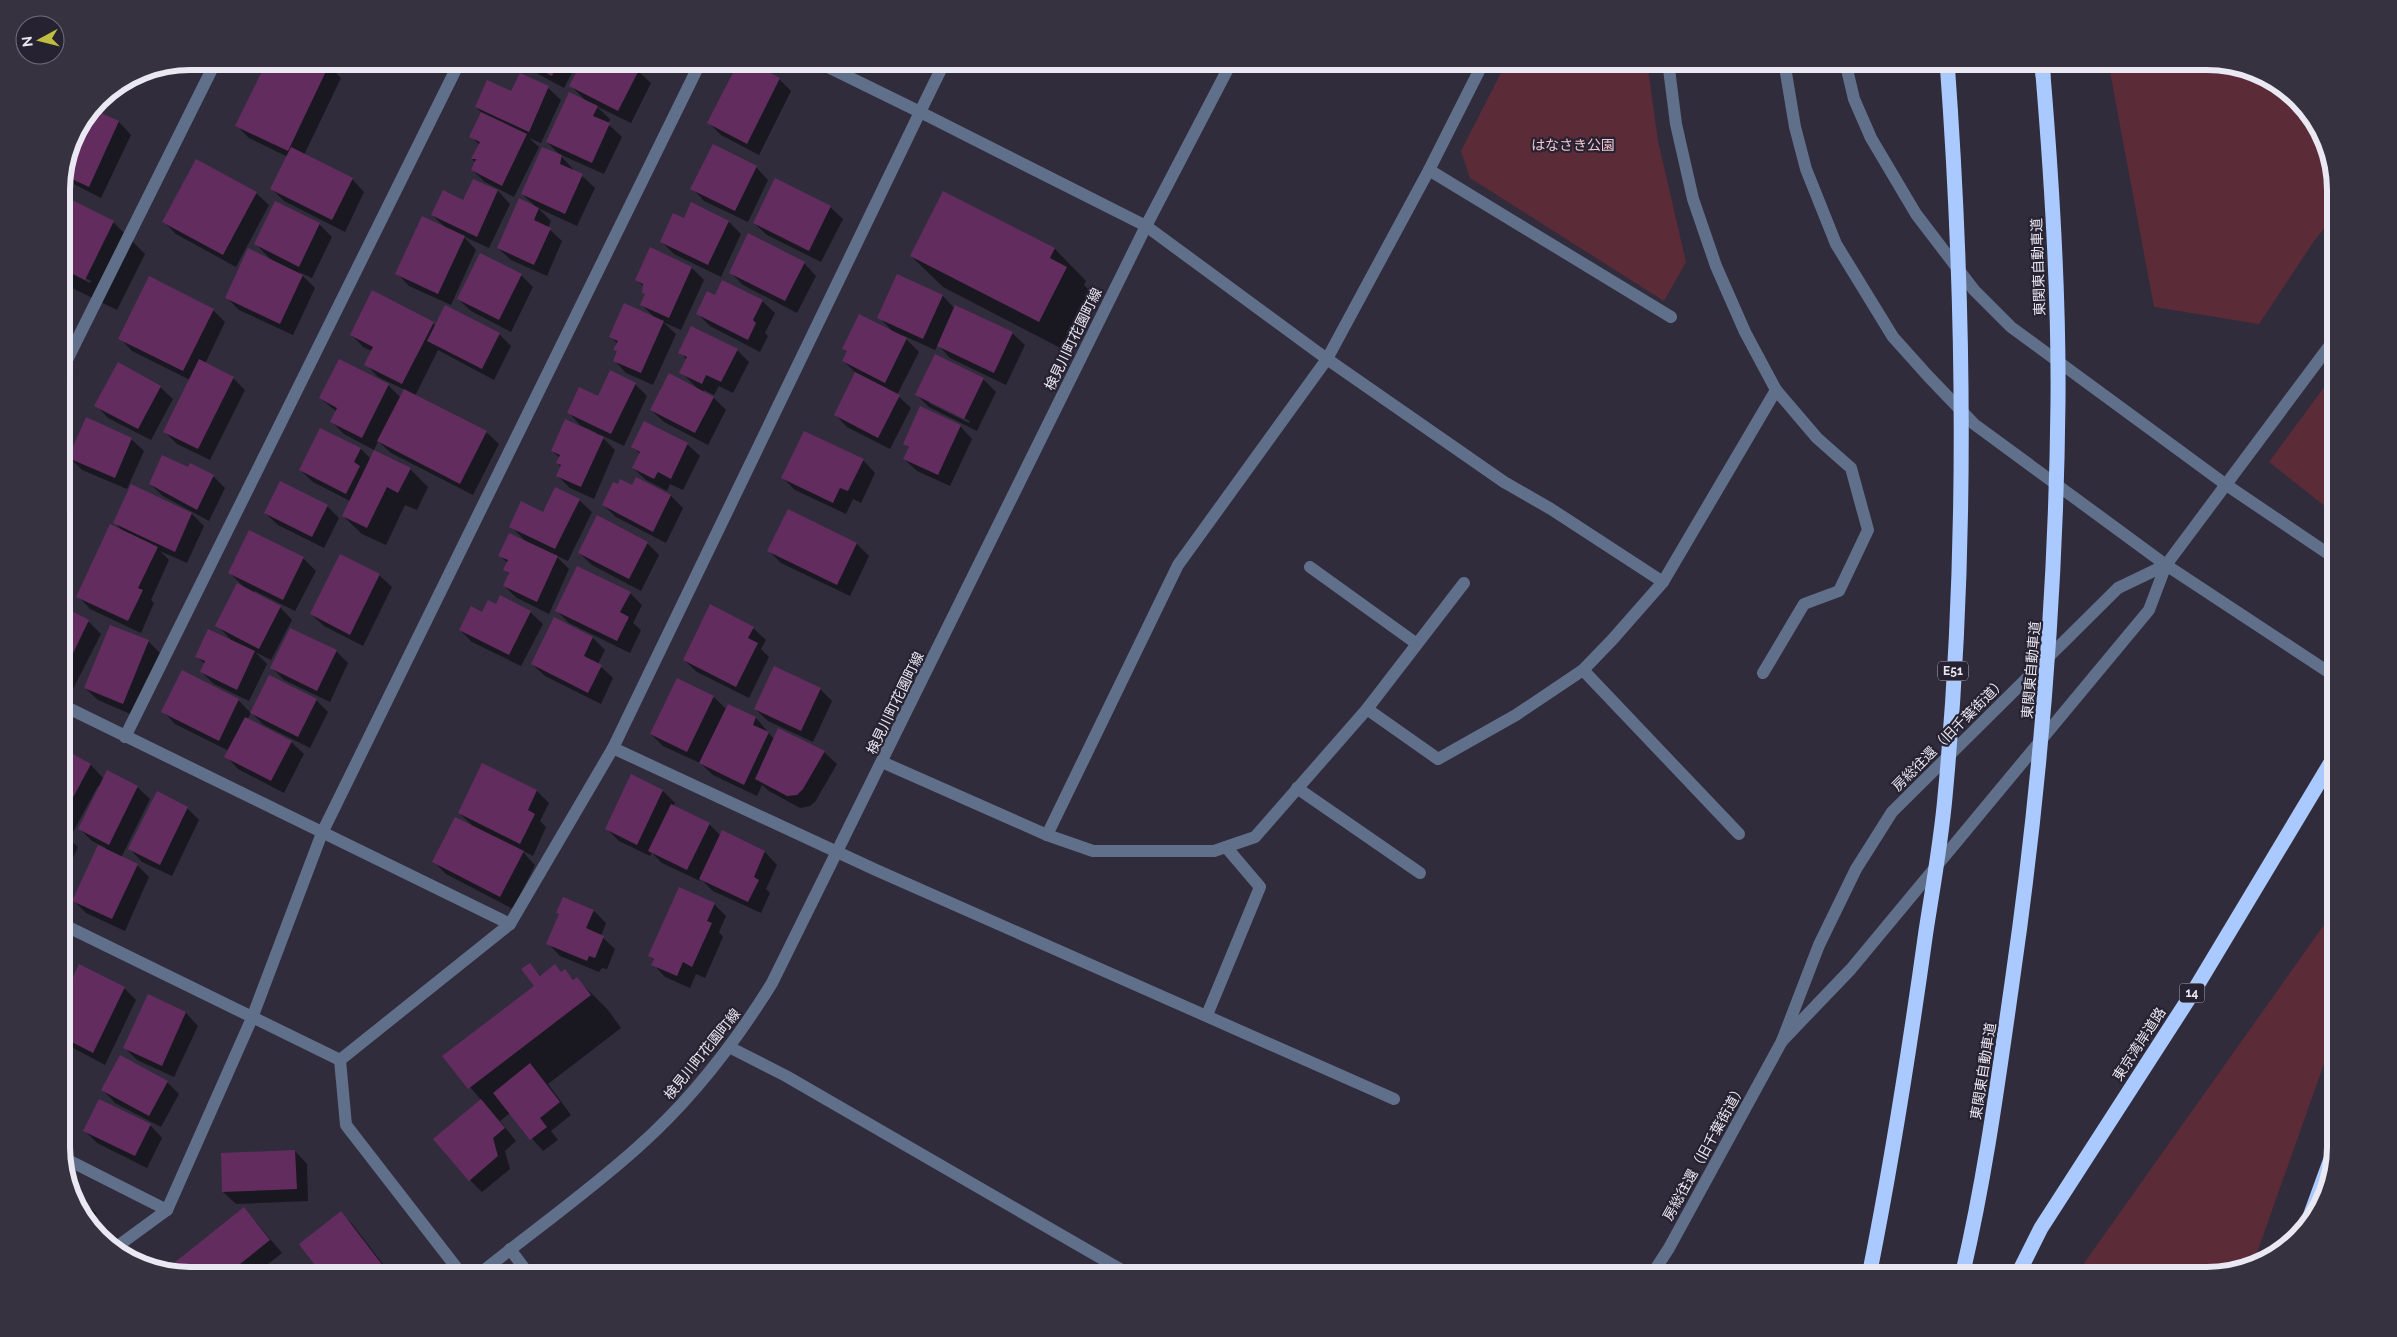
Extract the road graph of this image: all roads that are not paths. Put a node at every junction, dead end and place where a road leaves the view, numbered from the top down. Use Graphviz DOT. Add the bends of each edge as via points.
graph roads {
  1 [pos="212,70"];
  2 [pos="456,70"];
  3 [pos="697,70"];
  4 [pos="834,70"];
  5 [pos="941,70"];
  6 [pos="1227,70"];
  7 [pos="1479,70"];
  8 [pos="1669,70"];
  9 [pos="1786,70"];
  10 [pos="1847,70"];
  11 [pos="1948,70"];
  12 [pos="2042,70"];
  13 [pos="920,112"];
  14 [pos="1429,170"];
  15 [pos="1146,226"];
  16 [pos="1671,317"];
  17 [pos="2327,349"];
  18 [pos="70,354"];
  19 [pos="1327,359"];
  20 [pos="1776,390"];
  21 [pos="2225,484"];
  22 [pos="2327,553"];
  23 [pos="2166,565"];
  24 [pos="1310,567"];
  25 [pos="1663,582"];
  26 [pos="1464,583"];
  27 [pos="1417,644"];
  28 [pos="1583,670"];
  29 [pos="2327,671"];
  30 [pos="1763,673"];
  31 [pos="1367,708"];
  32 [pos="70,709"];
  33 [pos="126,737"];
  34 [pos="613,748"];
  35 [pos="882,762"];
  36 [pos="2327,769"];
  37 [pos="1297,788"];
  38 [pos="322,834"];
  39 [pos="1739,834"];
  40 [pos="1047,835"];
  41 [pos="1226,847"];
  42 [pos="838,851"];
  43 [pos="1420,872"];
  44 [pos="510,924"];
  45 [pos="70,928"];
  46 [pos="1206,1015"];
  47 [pos="252,1018"];
  48 [pos="1782,1041"];
  49 [pos="730,1047"];
  50 [pos="340,1060"];
  51 [pos="1394,1099"];
  52 [pos="71,1161"];
  53 [pos="167,1210"];
  54 [pos="120,1244"];
  55 [pos="510,1249"];
  56 [pos="456,1267"];
  57 [pos="488,1267"];
  58 [pos="523,1267"];
  59 [pos="1103,1267"];
  60 [pos="1656,1267"];
  61 [pos="1871,1267"];
  62 [pos="1964,1267"];
  63 [pos="2022,1267"];
  1 -- 18 [label="street"];
  2 -- 33 [label="street"];
  3 -- 38 [label="street"];
  4 -- 13 [label="street"];
  5 -- 13 [label="street"];
  6 -- 15 [label="street, 検見川町花園町線"];
  7 -- 14 [label="street"];
  8 -- 20 [label="street" via="1676,124 1693,199 1716,266 1745,332"];
  9 -- 23 [label="street" via="1795,127 1820,208 1836,244 1893,337 1974,424"];
  10 -- 21 [label="street" via="1854,100 1888,169 1916,214 1974,290 2011,327"];
  11 -- 61 [label="highway, E51, bridge" via="1960,285 1962,398 1954,664 1945,799 1891,1166"];
  12 -- 62 [label="highway, 東関東自動車道, bridge" via="2051,176 2058,389 2051,624 2020,932 1998,1083"];
  13 -- 15 [label="street"];
  13 -- 34 [label="street"];
  14 -- 16 [label="street"];
  14 -- 19 [label="street"];
  15 -- 19 [label="street"];
  15 -- 35 [label="street, 検見川町花園町線"];
  17 -- 21 [label="street"];
  19 -- 25 [label="street" via="1504,482"];
  19 -- 40 [label="street" via="1178,564"];
  20 -- 25 [label="street"];
  20 -- 30 [label="street" via="1817,438 1851,468 1868,530 1839,591 1804,604"];
  21 -- 22 [label="street"];
  21 -- 23 [label="street"];
  23 -- 29 [label="street"];
  23 -- 48 [label="street, 房総往還（旧千葉街道）" via="2149,610 1851,969"];
  23 -- 48 [label="street, 房総往還（旧千葉街道）" via="2118,588 1892,812 1856,869 1819,944"];
  24 -- 27 [label="street"];
  25 -- 28 [label="street"];
  26 -- 27 [label="street"];
  27 -- 31 [label="street"];
  28 -- 31 [label="street" via="1516,715 1438,759"];
  28 -- 39 [label="street"];
  31 -- 37 [label="street"];
  32 -- 33 [label="street"];
  33 -- 38 [label="street"];
  34 -- 42 [label="street"];
  34 -- 44 [label="street"];
  35 -- 40 [label="street"];
  35 -- 42 [label="street, 検見川町花園町線"];
  36 -- 63 [label="highway, 東京湾岸道路 / 14" via="2195,989 2041,1228"];
  37 -- 41 [label="street" via="1255,837"];
  37 -- 43 [label="street"];
  38 -- 44 [label="street"];
  38 -- 47 [label="street"];
  40 -- 41 [label="street" via="1093,851 1214,851"];
  41 -- 46 [label="street" via="1260,887"];
  42 -- 46 [label="street"];
  42 -- 49 [label="street, 検見川町花園町線" via="772,983"];
  44 -- 50 [label="street"];
  45 -- 47 [label="street"];
  46 -- 51 [label="street"];
  47 -- 50 [label="street"];
  47 -- 53 [label="street"];
  48 -- 60 [label="street, 房総往還（旧千葉街道）"];
  49 -- 55 [label="street, 検見川町花園町線" via="696,1088 638,1147"];
  49 -- 59 [label="street" via="786,1076"];
  50 -- 56 [label="street" via="346,1125"];
  52 -- 53 [label="street"];
  53 -- 54 [label="street"];
  55 -- 57 [label="street, 検見川町花園町線"];
  55 -- 58 [label="street"];
}
